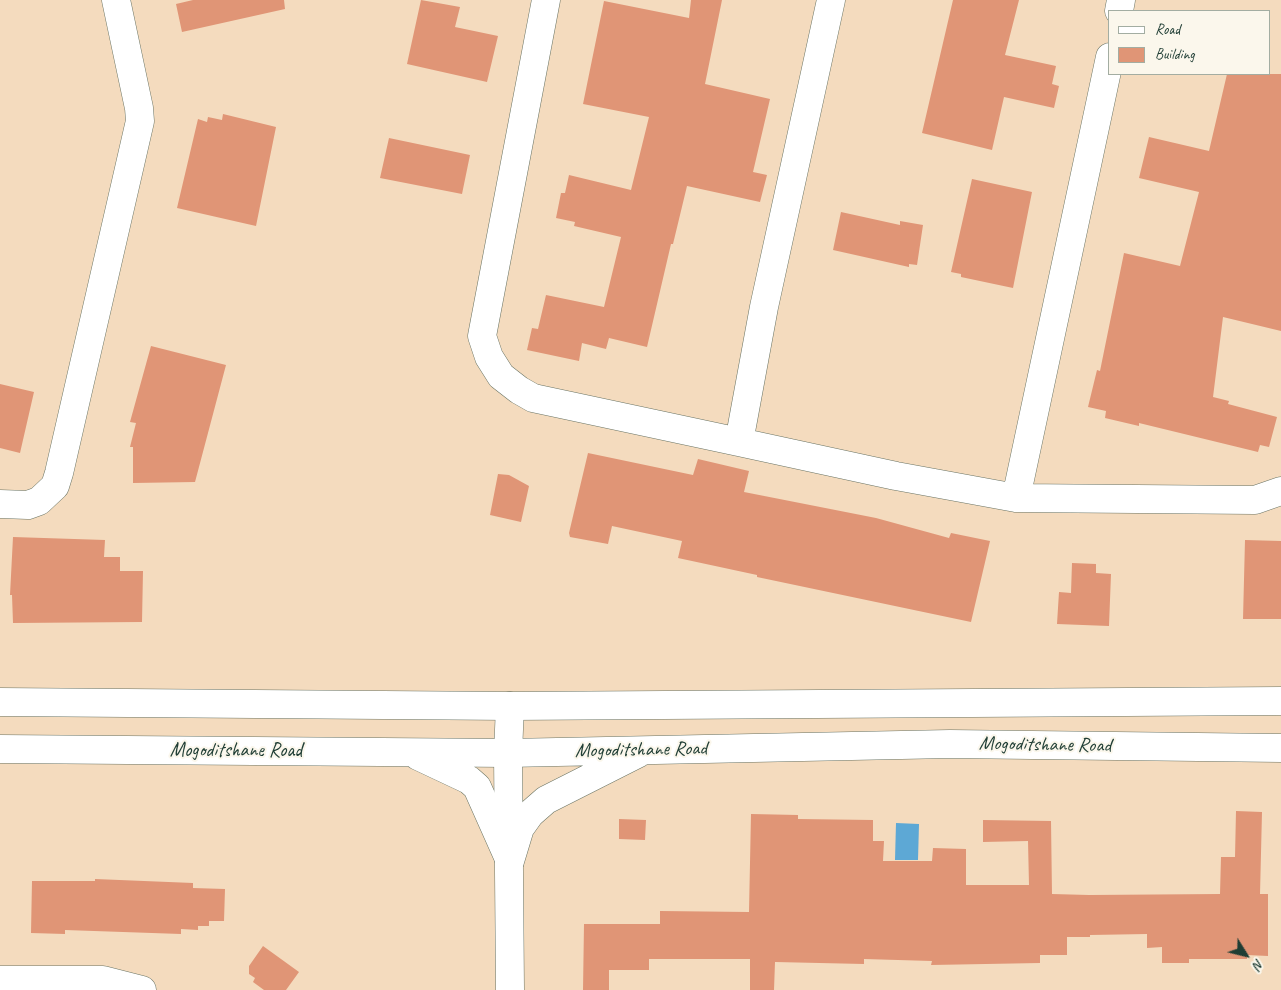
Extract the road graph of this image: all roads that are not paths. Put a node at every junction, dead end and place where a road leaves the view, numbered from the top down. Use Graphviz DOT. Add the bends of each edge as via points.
graph roads {
  1 [pos="116,0"];
  2 [pos="546,0"];
  3 [pos="832,0"];
  4 [pos="1108,66"];
  5 [pos="739,442"];
  6 [pos="1281,491"];
  7 [pos="1016,498"];
  8 [pos="0,504"];
  9 [pos="1281,701"];
  10 [pos="0,702"];
  11 [pos="510,706"];
  12 [pos="1281,748"];
  13 [pos="0,749"];
  14 [pos="647,749"];
  15 [pos="410,752"];
  16 [pos="508,753"];
  17 [pos="510,861"];
  18 [pos="0,980"];
  19 [pos="142,990"];
  20 [pos="510,990"];
  1 -- 8 [label="street" via="140,108 140,121 62,464 55,486 39,501 28,505"];
  2 -- 5 [label="street" via="482,336 488,357 501,376 534,398"];
  3 -- 5 [label="street" via="764,306"];
  4 -- 7 [label="street"];
  5 -- 7 [label="street" via="929,483"];
  6 -- 7 [label="street" via="1255,500"];
  9 -- 11 [label="street, Mogoditshane Road"];
  10 -- 11 [label="street, Mogoditshane Road"];
  11 -- 16 [label="street"];
  12 -- 14 [label="street, Mogoditshane Road" via="950,744"];
  13 -- 15 [label="street, Mogoditshane Road"];
  14 -- 16 [label="street, Mogoditshane Road"];
  14 -- 17 [label="street" via="546,800 520,828"];
  15 -- 16 [label="street, Mogoditshane Road"];
  15 -- 17 [label="street" via="469,780 477,787"];
  16 -- 17 [label="street"];
  17 -- 20 [label="street"];
  18 -- 19 [label="street" via="103,980"];
}
